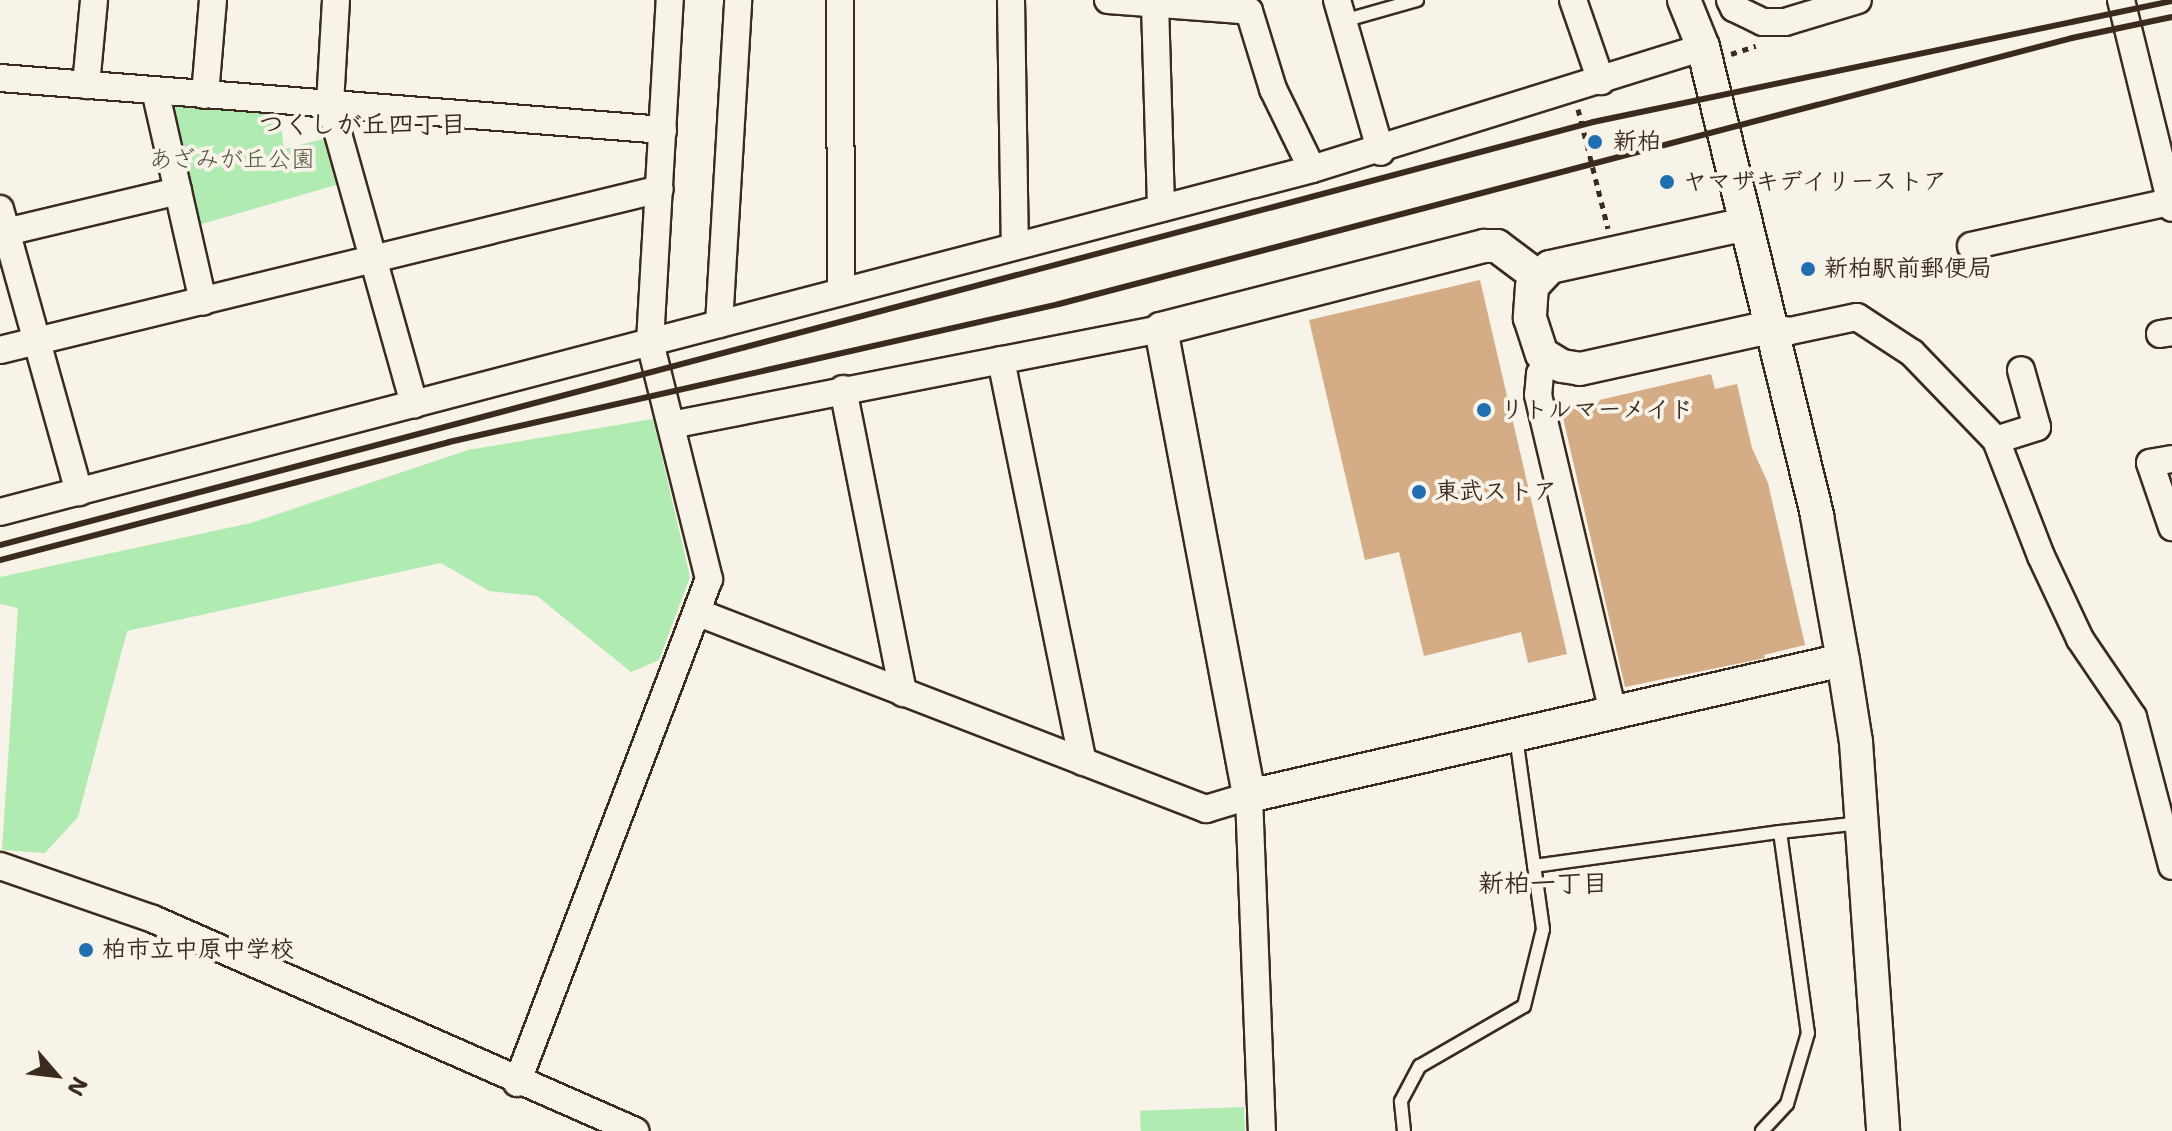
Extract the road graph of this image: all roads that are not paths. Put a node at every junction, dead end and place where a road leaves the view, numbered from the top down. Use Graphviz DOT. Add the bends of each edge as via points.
graph roads {
  1 [pos="94,0"];
  2 [pos="213,0"];
  3 [pos="336,0"];
  4 [pos="670,0"];
  5 [pos="738,0"];
  6 [pos="840,0"];
  7 [pos="1011,0"];
  8 [pos="1108,0"];
  9 [pos="1417,0"];
  10 [pos="1573,0"];
  11 [pos="1684,0"];
  12 [pos="1730,0"];
  13 [pos="1858,0"];
  14 [pos="2121,0"];
  15 [pos="1155,4"];
  16 [pos="1227,4"];
  17 [pos="1340,10"];
  18 [pos="1703,47"];
  19 [pos="0,78"];
  20 [pos="1601,81"];
  21 [pos="86,85"];
  22 [pos="155,90"];
  23 [pos="205,95"];
  24 [pos="330,105"];
  25 [pos="2162,120"];
  26 [pos="663,130"];
  27 [pos="1381,152"];
  28 [pos="1312,169"];
  29 [pos="660,189"];
  30 [pos="178,191"];
  31 [pos="2171,205"];
  32 [pos="1161,208"];
  33 [pos="3,221"];
  34 [pos="1746,224"];
  35 [pos="1015,245"];
  36 [pos="1971,246"];
  37 [pos="373,261"];
  38 [pos="1537,276"];
  39 [pos="841,291"];
  40 [pos="203,302"];
  41 [pos="719,324"];
  42 [pos="1769,327"];
  43 [pos="1161,329"];
  44 [pos="37,341"];
  45 [pos="650,342"];
  46 [pos="0,350"];
  47 [pos="1001,360"];
  48 [pos="1550,361"];
  49 [pos="2021,370"];
  50 [pos="843,389"];
  51 [pos="414,404"];
  52 [pos="671,425"];
  53 [pos="1996,440"];
  54 [pos="2172,459"];
  55 [pos="79,492"];
  56 [pos="0,512"];
  57 [pos="2172,527"];
  58 [pos="699,613"];
  59 [pos="1843,660"];
  60 [pos="903,693"];
  61 [pos="1613,713"];
  62 [pos="1516,735"];
  63 [pos="1083,762"];
  64 [pos="1249,796"];
  65 [pos="1862,823"];
  66 [pos="1780,832"];
  67 [pos="0,866"];
  68 [pos="1534,866"];
  69 [pos="2172,866"];
  70 [pos="517,1083"];
  71 [pos="635,1131"];
  72 [pos="1262,1131"];
  73 [pos="1404,1131"];
  74 [pos="1762,1131"];
  75 [pos="1883,1131"];
  1 -- 21 [label="street"];
  2 -- 23 [label="street"];
  3 -- 24 [label="street"];
  4 -- 26 [label="street"];
  5 -- 41 [label="street"];
  6 -- 39 [label="street"];
  7 -- 35 [label="street"];
  8 -- 15 [label="street"];
  9 -- 17 [label="lane"];
  10 -- 20 [label="street"];
  11 -- 18 [label="street"];
  12 -- 13 [label="street" via="1734,8 1763,22 1785,22"];
  14 -- 25 [label="street"];
  15 -- 16 [label="street"];
  15 -- 32 [label="street"];
  16 -- 28 [label="street" via="1249,11 1273,89"];
  17 -- 27 [label="street"];
  18 -- 20 [label="street"];
  18 -- 34 [label="street"];
  19 -- 21 [label="street"];
  20 -- 27 [label="street"];
  21 -- 22 [label="street"];
  22 -- 23 [label="street"];
  22 -- 30 [label="street"];
  23 -- 24 [label="street"];
  24 -- 26 [label="street"];
  24 -- 37 [label="street"];
  25 -- 31 [label="street"];
  26 -- 29 [label="street"];
  27 -- 28 [label="street"];
  28 -- 32 [label="street"];
  29 -- 37 [label="street"];
  29 -- 45 [label="street"];
  30 -- 33 [label="street"];
  30 -- 40 [label="street"];
  31 -- 36 [label="street"];
  32 -- 35 [label="street"];
  33 -- 44 [label="street"];
  34 -- 38 [label="street" via="1550,267"];
  34 -- 42 [label="street"];
  35 -- 39 [label="street"];
  37 -- 40 [label="street"];
  37 -- 51 [label="street"];
  38 -- 43 [label="street" via="1497,246 1484,246"];
  38 -- 48 [label="street" via="1528,300 1530,318 1537,346"];
  39 -- 41 [label="street"];
  40 -- 44 [label="street"];
  41 -- 45 [label="street"];
  42 -- 48 [label="street" via="1580,369"];
  42 -- 53 [label="street" via="1790,331 1857,317 1912,353"];
  42 -- 59 [label="street" via="1817,516"];
  43 -- 47 [label="street"];
  43 -- 64 [label="street"];
  44 -- 46 [label="street"];
  44 -- 55 [label="street"];
  45 -- 51 [label="street"];
  45 -- 52 [label="street"];
  47 -- 50 [label="street"];
  47 -- 63 [label="street"];
  48 -- 61 [label="street" via="1540,374 1538,395"];
  49 -- 53 [label="street" via="2037,427"];
  50 -- 52 [label="street"];
  50 -- 60 [label="street"];
  51 -- 55 [label="street"];
  52 -- 58 [label="street" via="709,579"];
  53 -- 69 [label="street" via="2080,639 2133,717"];
  54 -- 57 [label="street" via="2150,463"];
  55 -- 56 [label="street"];
  58 -- 60 [label="street"];
  58 -- 70 [label="street"];
  59 -- 61 [label="street"];
  59 -- 65 [label="street"];
  60 -- 63 [label="street"];
  61 -- 62 [label="street"];
  62 -- 64 [label="street"];
  62 -- 68 [label="lane"];
  63 -- 64 [label="street" via="1206,809"];
  64 -- 72 [label="street"];
  65 -- 66 [label="lane"];
  65 -- 75 [label="street"];
  66 -- 68 [label="lane"];
  66 -- 74 [label="lane" via="1808,1033 1787,1104"];
  67 -- 70 [label="street" via="153,919"];
  68 -- 73 [label="lane" via="1543,929 1524,1006 1420,1066 1401,1101"];
  70 -- 71 [label="street"];
}
